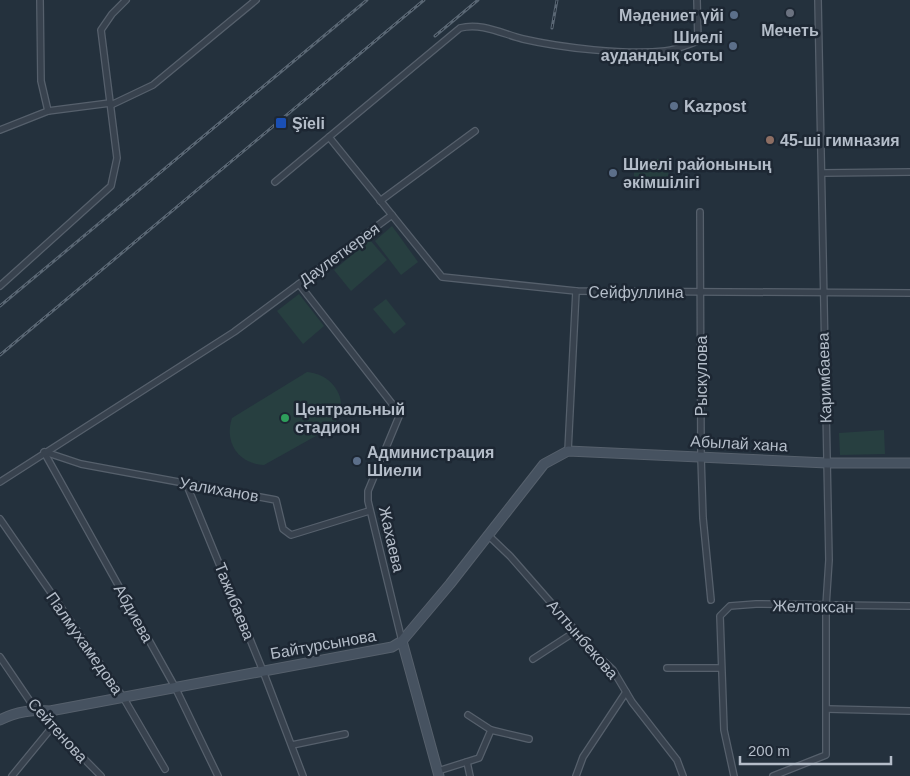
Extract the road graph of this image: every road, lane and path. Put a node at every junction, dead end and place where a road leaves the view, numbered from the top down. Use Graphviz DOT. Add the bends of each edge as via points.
graph roads {
  1 [pos="40,0"];
  2 [pos="126,0"];
  3 [pos="256,0"];
  4 [pos="698,0"];
  5 [pos="818,0"];
  6 [pos="111,104"];
  7 [pos="48,112"];
  8 [pos="0,130"];
  9 [pos="475,131"];
  10 [pos="329,137"];
  11 [pos="910,172"];
  12 [pos="822,173"];
  13 [pos="275,182"];
  14 [pos="380,201"];
  15 [pos="700,212"];
  16 [pos="392,215"];
  17 [pos="299,284"];
  18 [pos="0,286"];
  19 [pos="576,291"];
  20 [pos="699,292"];
  21 [pos="822,293"];
  22 [pos="910,293"];
  23 [pos="568,451"];
  24 [pos="44,452"];
  25 [pos="701,457"];
  26 [pos="827,463"];
  27 [pos="910,463"];
  28 [pos="0,482"];
  29 [pos="186,483"];
  30 [pos="369,511"];
  31 [pos="0,519"];
  32 [pos="488,536"];
  33 [pos="711,600"];
  34 [pos="826,606"];
  35 [pos="910,606"];
  36 [pos="576,631"];
  37 [pos="402,641"];
  38 [pos="0,657"];
  39 [pos="533,659"];
  40 [pos="667,668"];
  41 [pos="720,668"];
  42 [pos="264,671"];
  43 [pos="175,687"];
  44 [pos="626,692"];
  45 [pos="123,697"];
  46 [pos="827,709"];
  47 [pos="36,710"];
  48 [pos="910,712"];
  49 [pos="468,715"];
  50 [pos="0,720"];
  51 [pos="53,726"];
  52 [pos="490,730"];
  53 [pos="345,734"];
  54 [pos="529,739"];
  55 [pos="292,745"];
  56 [pos="467,762"];
  57 [pos="165,770"];
  58 [pos="438,774"];
  59 [pos="12,776"];
  60 [pos="101,776"];
  61 [pos="218,776"];
  62 [pos="303,776"];
  63 [pos="470,776"];
  64 [pos="576,776"];
  65 [pos="683,776"];
  66 [pos="734,776"];
  67 [pos="773,776"];
  1 -- 7 [label="street" via="41,82"];
  2 -- 6 [label="street" via="101,30"];
  3 -- 6 [label="street" via="153,85"];
  4 -- 10 [label="street" via="698,41 664,51 591,49 524,39 480,27 460,28"];
  5 -- 12 [label="street, Каримбаева"];
  6 -- 7 [label="street"];
  6 -- 18 [label="street" via="117,158 111,186"];
  7 -- 8 [label="street"];
  9 -- 14 [label="street"];
  10 -- 13 [label="street"];
  10 -- 14 [label="street, Даулеткерея"];
  11 -- 12 [label="street"];
  12 -- 21 [label="street, Каримбаева"];
  14 -- 16 [label="street, Даулеткерея"];
  15 -- 20 [label="street, Рыскулова"];
  16 -- 17 [label="street, Даулеткерея"];
  16 -- 19 [label="street, Сейфуллина" via="442,276"];
  17 -- 24 [label="street, Даулеткерея" via="234,332"];
  17 -- 30 [label="street, Жахаева" via="400,414 368,491"];
  19 -- 20 [label="street, Сейфуллина"];
  19 -- 23 [label="street"];
  20 -- 21 [label="street, Сейфуллина"];
  20 -- 25 [label="street, Рыскулова"];
  21 -- 22 [label="street, Сейфуллина"];
  21 -- 26 [label="street, Каримбаева"];
  23 -- 25 [label="main road, Абылай хана"];
  23 -- 32 [label="main road" via="544,464"];
  24 -- 28 [label="street, Даулеткерея"];
  24 -- 29 [label="street, Уалиханов" via="80,464"];
  24 -- 43 [label="street, Абдиева"];
  25 -- 26 [label="main road, Абылай хана"];
  25 -- 33 [label="street, Рыскулова" via="703,526"];
  26 -- 27 [label="main road, Абылай хана"];
  26 -- 34 [label="street, Каримбаева" via="829,560"];
  29 -- 30 [label="street, Уалиханов" via="276,500 283,529 291,535"];
  29 -- 42 [label="street, Тажибаева"];
  30 -- 37 [label="street, Жахаева"];
  31 -- 45 [label="street, Палмухамедова"];
  32 -- 36 [label="street, Алтынбекова" via="510,556"];
  32 -- 37 [label="main road"];
  34 -- 35 [label="street, Желтоксан"];
  34 -- 41 [label="street, Желтоксан" via="730,606 720,616"];
  34 -- 46 [label="street, Каримбаева"];
  36 -- 39 [label="street"];
  36 -- 44 [label="street, Алтынбекова" via="613,670"];
  37 -- 42 [label="main road, Байтурсынова" via="392,647"];
  37 -- 58 [label="main road, Жахаева"];
  38 -- 47 [label="street, Сейтенова"];
  40 -- 41 [label="street"];
  41 -- 66 [label="street" via="724,730"];
  42 -- 43 [label="main road, Байтурсынова"];
  42 -- 55 [label="street, Тажибаева"];
  43 -- 45 [label="main road, Байтурсынова"];
  43 -- 61 [label="street, Абдиева"];
  44 -- 64 [label="street" via="583,757"];
  44 -- 65 [label="street, Алтынбекова" via="677,760"];
  45 -- 47 [label="main road, Байтурсынова" via="50,711"];
  45 -- 57 [label="street, Палмухамедова"];
  46 -- 48 [label="street"];
  46 -- 67 [label="street, Каримбаева" via="826,755"];
  47 -- 50 [label="main road, Байтурсынова"];
  47 -- 51 [label="street, Сейтенова"];
  49 -- 52 [label="street"];
  51 -- 59 [label="street"];
  51 -- 60 [label="street, Сейтенова"];
  52 -- 54 [label="street"];
  52 -- 56 [label="street" via="479,758"];
  53 -- 55 [label="street"];
  55 -- 62 [label="street, Тажибаева"];
  56 -- 58 [label="street"];
  56 -- 63 [label="street"];
}
